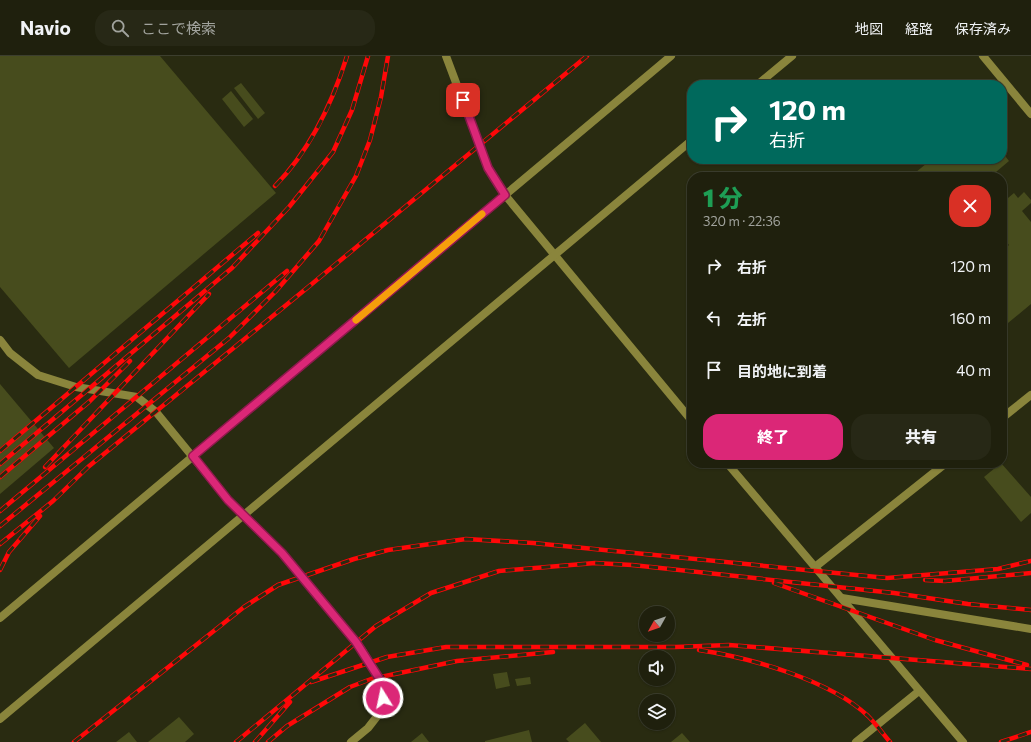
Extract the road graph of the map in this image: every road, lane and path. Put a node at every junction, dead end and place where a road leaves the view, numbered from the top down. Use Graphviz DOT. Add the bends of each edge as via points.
graph roads {
  1 [pos="446,56"];
  2 [pos="672,56"];
  3 [pos="792,56"];
  4 [pos="983,56"];
  5 [pos="763,80"];
  6 [pos="1003,80"];
  7 [pos="1007,85"];
  8 [pos="1031,114"];
  9 [pos="687,144"];
  10 [pos="505,195"];
  11 [pos="554,256"];
  12 [pos="0,340"];
  13 [pos="1031,395"];
  14 [pos="1007,414"];
  15 [pos="687,415"];
  16 [pos="193,456"];
  17 [pos="731,468"];
  18 [pos="940,468"];
  19 [pos="245,515"];
  20 [pos="814,567"];
  21 [pos="842,598"];
  22 [pos="0,618"];
  23 [pos="1031,629"];
  24 [pos="919,691"];
  25 [pos="0,719"];
  26 [pos="351,742"];
  27 [pos="856,742"];
  28 [pos="963,742"];
  1 -- 10 [label="lane" via="488,168"];
  2 -- 10 [label="lane"];
  3 -- 5 [label="lane"];
  4 -- 6 [label="lane"];
  7 -- 8 [label="lane"];
  9 -- 11 [label="lane"];
  10 -- 11 [label="lane"];
  10 -- 16 [label="lane"];
  11 -- 15 [label="lane"];
  11 -- 19 [label="lane"];
  12 -- 16 [label="lane" via="10,353 38,375 76,387 137,397 156,412"];
  13 -- 14 [label="lane"];
  16 -- 19 [label="lane" via="228,500"];
  16 -- 22 [label="lane"];
  17 -- 20 [label="lane"];
  18 -- 20 [label="lane"];
  19 -- 25 [label="lane"];
  19 -- 26 [label="lane" via="322,600 362,650 384,686 382,710 368,728"];
  20 -- 21 [label="lane"];
  21 -- 23 [label="lane"];
  21 -- 24 [label="lane"];
  24 -- 27 [label="lane"];
  24 -- 28 [label="lane"];
}
